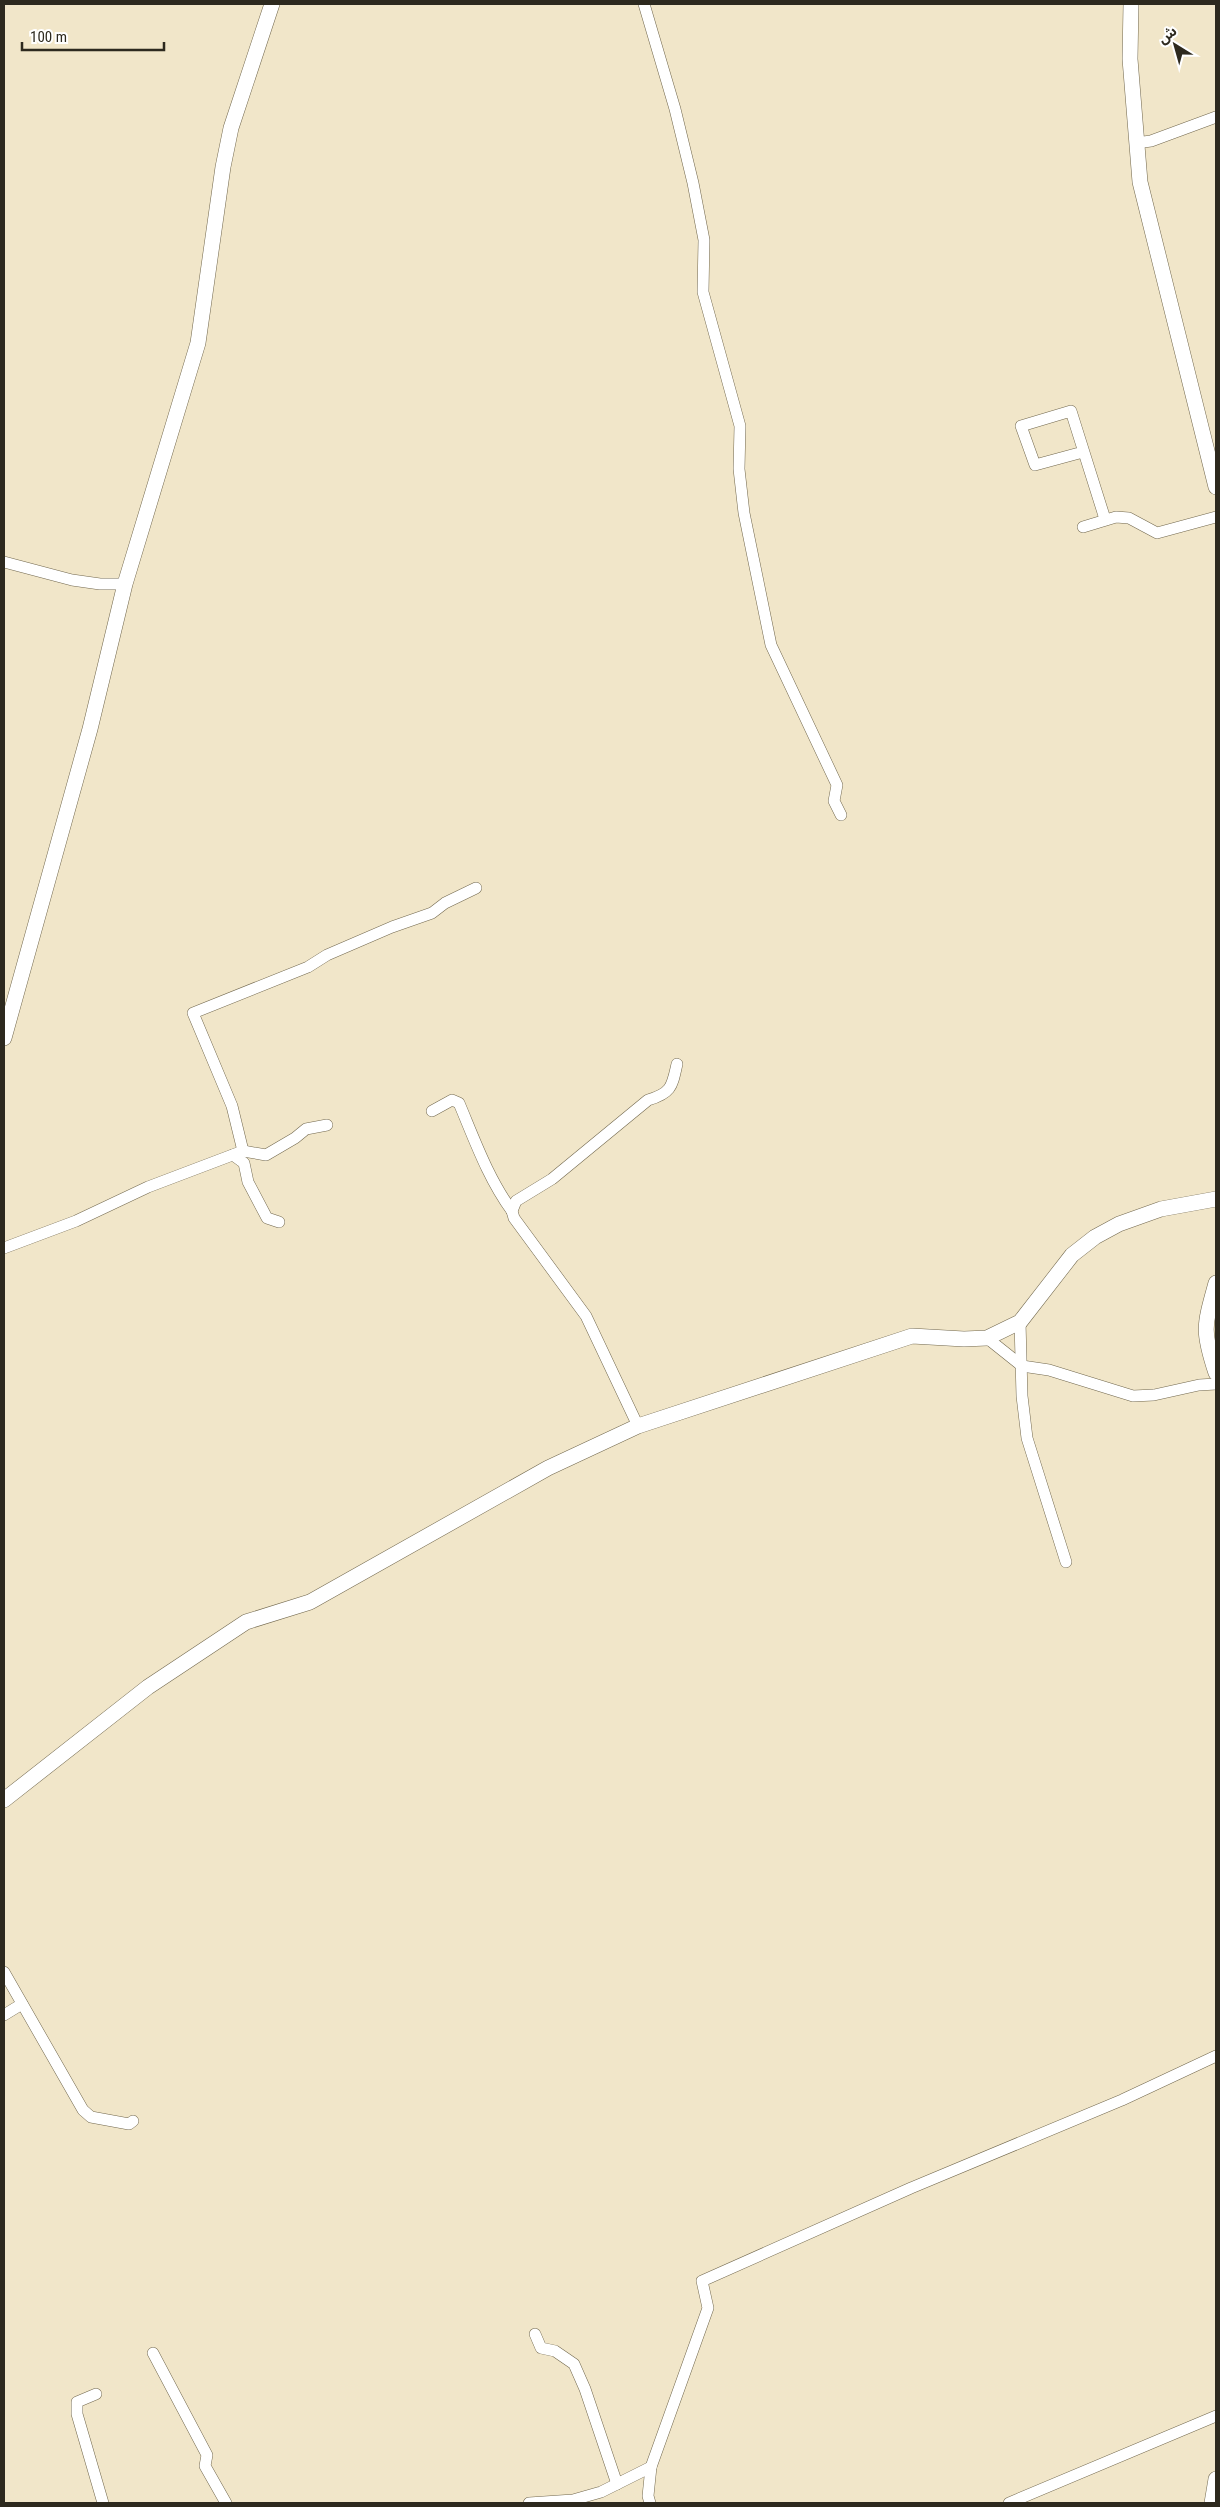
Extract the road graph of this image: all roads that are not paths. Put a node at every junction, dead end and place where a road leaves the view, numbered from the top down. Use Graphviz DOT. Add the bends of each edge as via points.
graph roads {
  1 [pos="272,4"];
  2 [pos="644,4"];
  3 [pos="1131,4"];
  4 [pos="1216,117"];
  5 [pos="1136,143"];
  6 [pos="1083,452"];
  7 [pos="1216,487"];
  8 [pos="1216,518"];
  9 [pos="1106,519"];
  10 [pos="1083,526"];
  11 [pos="4,562"];
  12 [pos="125,584"];
  13 [pos="841,815"];
  14 [pos="476,888"];
  15 [pos="4,1038"];
  16 [pos="677,1064"];
  17 [pos="432,1111"];
  18 [pos="327,1125"];
  19 [pos="238,1153"];
  20 [pos="1216,1199"];
  21 [pos="512,1211"];
  22 [pos="279,1222"];
  23 [pos="4,1248"];
  24 [pos="1216,1283"];
  25 [pos="1020,1322"];
  26 [pos="987,1338"];
  27 [pos="1022,1366"];
  28 [pos="1216,1373"];
  29 [pos="1216,1384"];
  30 [pos="638,1426"];
  31 [pos="1066,1562"];
  32 [pos="4,1800"];
  33 [pos="4,1972"];
  34 [pos="22,2004"];
  35 [pos="4,2015"];
  36 [pos="1216,2056"];
  37 [pos="133,2121"];
  38 [pos="536,2334"];
  39 [pos="153,2354"];
  40 [pos="96,2394"];
  41 [pos="1216,2416"];
  42 [pos="651,2468"];
  43 [pos="1216,2479"];
  44 [pos="617,2484"];
  45 [pos="103,2503"];
  46 [pos="226,2503"];
  47 [pos="529,2503"];
  48 [pos="650,2503"];
  49 [pos="1009,2503"];
  50 [pos="1212,2503"];
  1 -- 12 [label="street" via="231,128 198,344"];
  2 -- 13 [label="street" via="693,183 704,240 703,292 740,426 739,469 744,513 771,645 837,785 834,801"];
  3 -- 5 [label="street" via="1130,60"];
  4 -- 5 [label="street" via="1151,142"];
  5 -- 7 [label="street" via="1140,182"];
  6 -- 6 [label="street" via="1071,411 1021,426 1035,466"];
  6 -- 9 [label="street"];
  8 -- 9 [label="street" via="1157,533 1129,518"];
  9 -- 10 [label="street"];
  11 -- 12 [label="street" via="72,580"];
  12 -- 15 [label="street" via="90,729"];
  14 -- 19 [label="street" via="444,903 432,913 327,954 308,968 193,1012 232,1106"];
  16 -- 21 [label="street" via="672,1087 648,1100 552,1179 516,1201"];
  17 -- 21 [label="street" via="452,1100 460,1103 484,1163"];
  18 -- 19 [label="street" via="306,1129 266,1155"];
  19 -- 22 [label="street" via="248,1182 267,1218"];
  19 -- 23 [label="street"];
  20 -- 25 [label="street" via="1160,1208 1095,1237 1072,1255"];
  21 -- 30 [label="street" via="586,1316"];
  24 -- 28 [label="street" via="1205,1324 1206,1345"];
  25 -- 26 [label="street"];
  25 -- 27 [label="street"];
  26 -- 27 [label="street"];
  26 -- 30 [label="street" via="964,1340 912,1336"];
  27 -- 29 [label="street" via="1049,1370 1132,1396"];
  27 -- 31 [label="street" via="1027,1438"];
  30 -- 32 [label="street" via="548,1468 310,1602 246,1622 148,1687"];
  33 -- 34 [label="street"];
  34 -- 35 [label="street"];
  34 -- 37 [label="street" via="90,2117 129,2124"];
  36 -- 42 [label="street" via="1122,2100 911,2188 702,2281 708,2308"];
  38 -- 44 [label="street" via="541,2348 555,2351 574,2364"];
  39 -- 46 [label="street" via="207,2455 205,2466"];
  40 -- 45 [label="street" via="77,2402 77,2414"];
  41 -- 49 [label="street"];
  42 -- 44 [label="street"];
  42 -- 48 [label="street"];
  43 -- 50 [label="street"];
  44 -- 47 [label="street" via="572,2500"];
}
